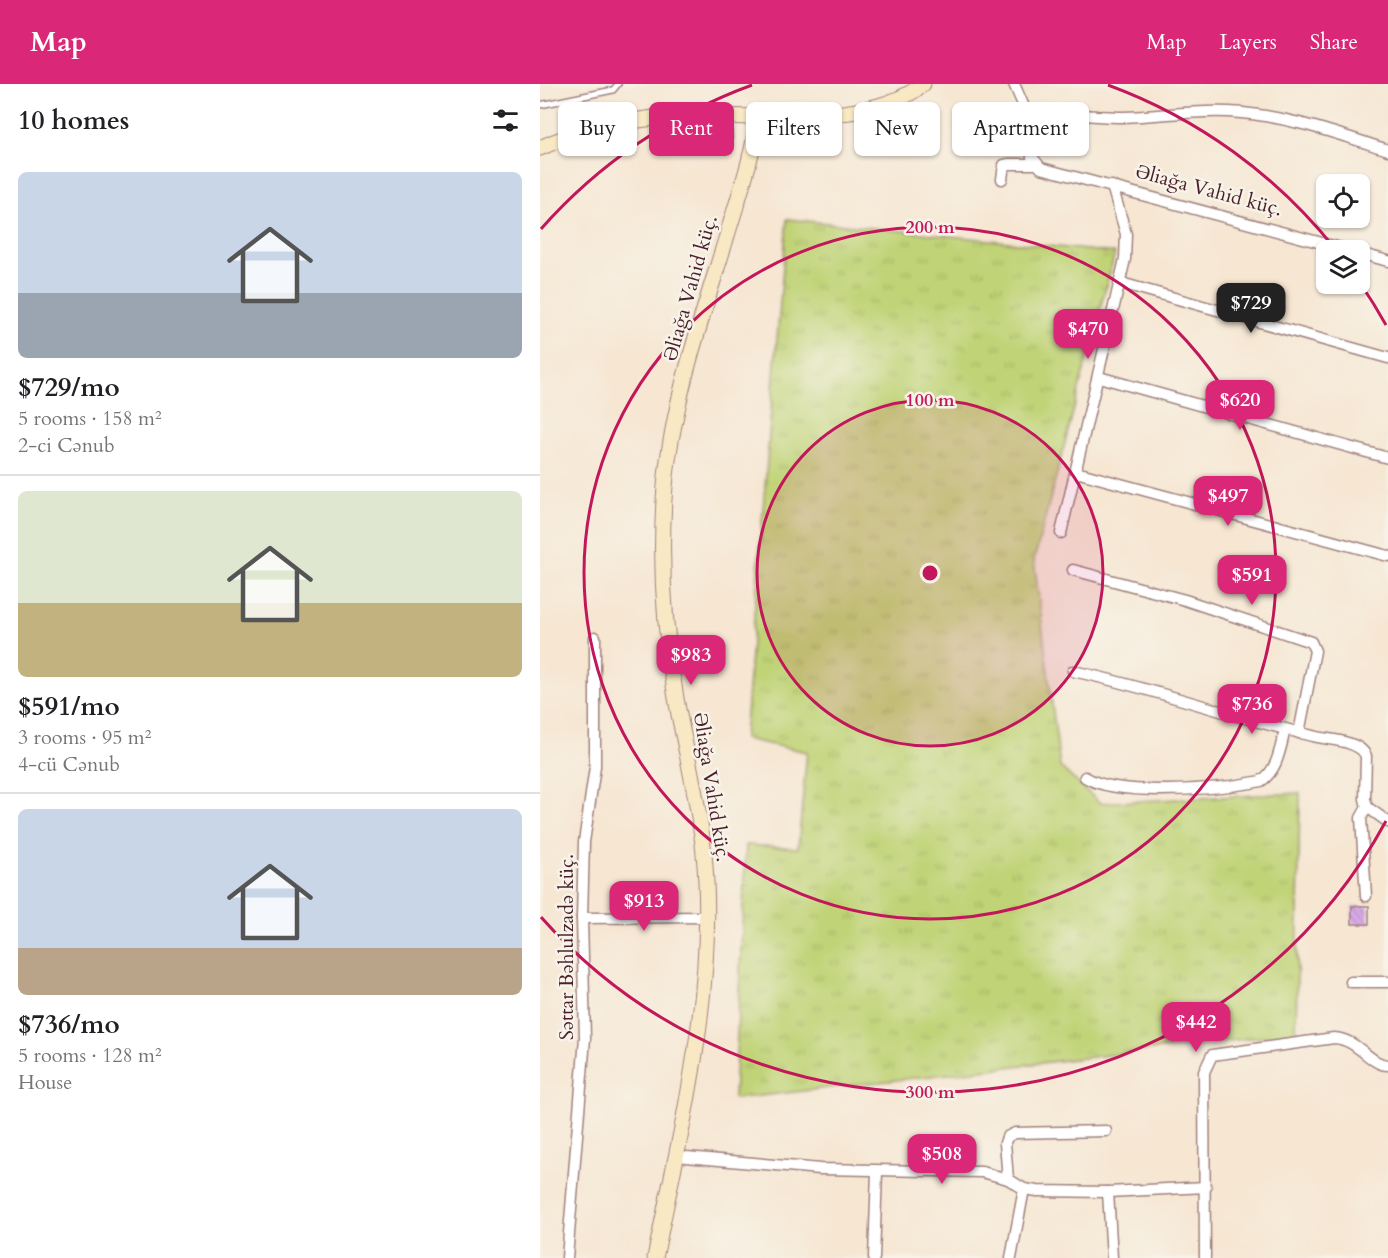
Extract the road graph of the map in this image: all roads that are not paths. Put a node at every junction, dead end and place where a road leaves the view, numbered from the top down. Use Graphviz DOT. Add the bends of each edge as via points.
graph roads {
  1 [pos="618,84"];
  2 [pos="923,84"];
  3 [pos="1014,84"];
  4 [pos="1022,102"];
  5 [pos="540,105"];
  6 [pos="842,111"];
  7 [pos="746,115"];
  8 [pos="1089,115"];
  9 [pos="540,148"];
  10 [pos="1388,150"];
  11 [pos="751,156"];
  12 [pos="1032,156"];
  13 [pos="1036,164"];
  14 [pos="1002,179"];
  15 [pos="1112,186"];
  16 [pos="1316,241"];
  17 [pos="1370,257"];
  18 [pos="1388,261"];
  19 [pos="1121,283"];
  20 [pos="1388,358"];
  21 [pos="1099,377"];
  22 [pos="1388,458"];
  23 [pos="1076,472"];
  24 [pos="1061,533"];
  25 [pos="1388,556"];
  26 [pos="1073,570"];
  27 [pos="594,637"];
  28 [pos="1073,671"];
  29 [pos="1285,730"];
  30 [pos="1299,733"];
  31 [pos="1085,777"];
  32 [pos="1367,807"];
  33 [pos="1388,822"];
  34 [pos="1366,896"];
  35 [pos="706,917"];
  36 [pos="582,918"];
  37 [pos="1351,982"];
  38 [pos="1388,982"];
  39 [pos="1388,1065"];
  40 [pos="1106,1131"];
  41 [pos="675,1156"];
  42 [pos="877,1170"];
  43 [pos="1008,1179"];
  44 [pos="1206,1187"];
  45 [pos="1024,1189"];
  46 [pos="1108,1192"];
  47 [pos="567,1258"];
  48 [pos="655,1258"];
  49 [pos="874,1258"];
  50 [pos="1011,1258"];
  51 [pos="1112,1258"];
  52 [pos="1205,1258"];
  1 -- 5 [label="lane" via="614,90"];
  2 -- 6 [label="street" via="906,96 865,110"];
  3 -- 4 [label="street"];
  7 -- 9 [label="street" via="616,123"];
  8 -- 10 [label="street" via="1257,114 1316,127"];
  11 -- 35 [label="street, Əliağa Vahid küç." via="689,364 667,465 664,503 668,629 704,852"];
  12 -- 13 [label="street"];
  13 -- 14 [label="street" via="1004,165"];
  13 -- 15 [label="street, Əliağa Vahid küç."];
  15 -- 16 [label="street, Əliağa Vahid küç."];
  15 -- 19 [label="street" via="1126,234"];
  17 -- 18 [label="street"];
  19 -- 20 [label="street"];
  19 -- 21 [label="street"];
  21 -- 22 [label="street"];
  21 -- 23 [label="street"];
  23 -- 24 [label="street"];
  23 -- 25 [label="street"];
  26 -- 30 [label="street" via="1185,600 1311,642 1315,651"];
  27 -- 36 [label="street, Səttar Bəhlulzadə küç." via="595,767 584,842"];
  28 -- 29 [label="street" via="1125,682"];
  29 -- 30 [label="street"];
  29 -- 31 [label="street" via="1274,767 1261,781 1171,789 1114,787"];
  30 -- 32 [label="street" via="1364,751"];
  32 -- 33 [label="street"];
  32 -- 34 [label="street" via="1361,818"];
  35 -- 36 [label="street"];
  35 -- 41 [label="street, Əliağa Vahid küç." via="697,1033"];
  36 -- 47 [label="street, Səttar Bəhlulzadə küç." via="585,1038"];
  37 -- 38 [label="street"];
  39 -- 44 [label="street" via="1378,1062 1352,1041 1334,1038 1212,1055 1204,1072"];
  40 -- 43 [label="street" via="1015,1133 1005,1143"];
  41 -- 42 [label="street"];
  41 -- 48 [label="street, Əliağa Vahid küç."];
  42 -- 43 [label="street" via="972,1172"];
  42 -- 49 [label="street"];
  43 -- 45 [label="street"];
  44 -- 46 [label="street"];
  44 -- 52 [label="street"];
  45 -- 46 [label="street"];
  45 -- 50 [label="street"];
  46 -- 51 [label="street"];
}
